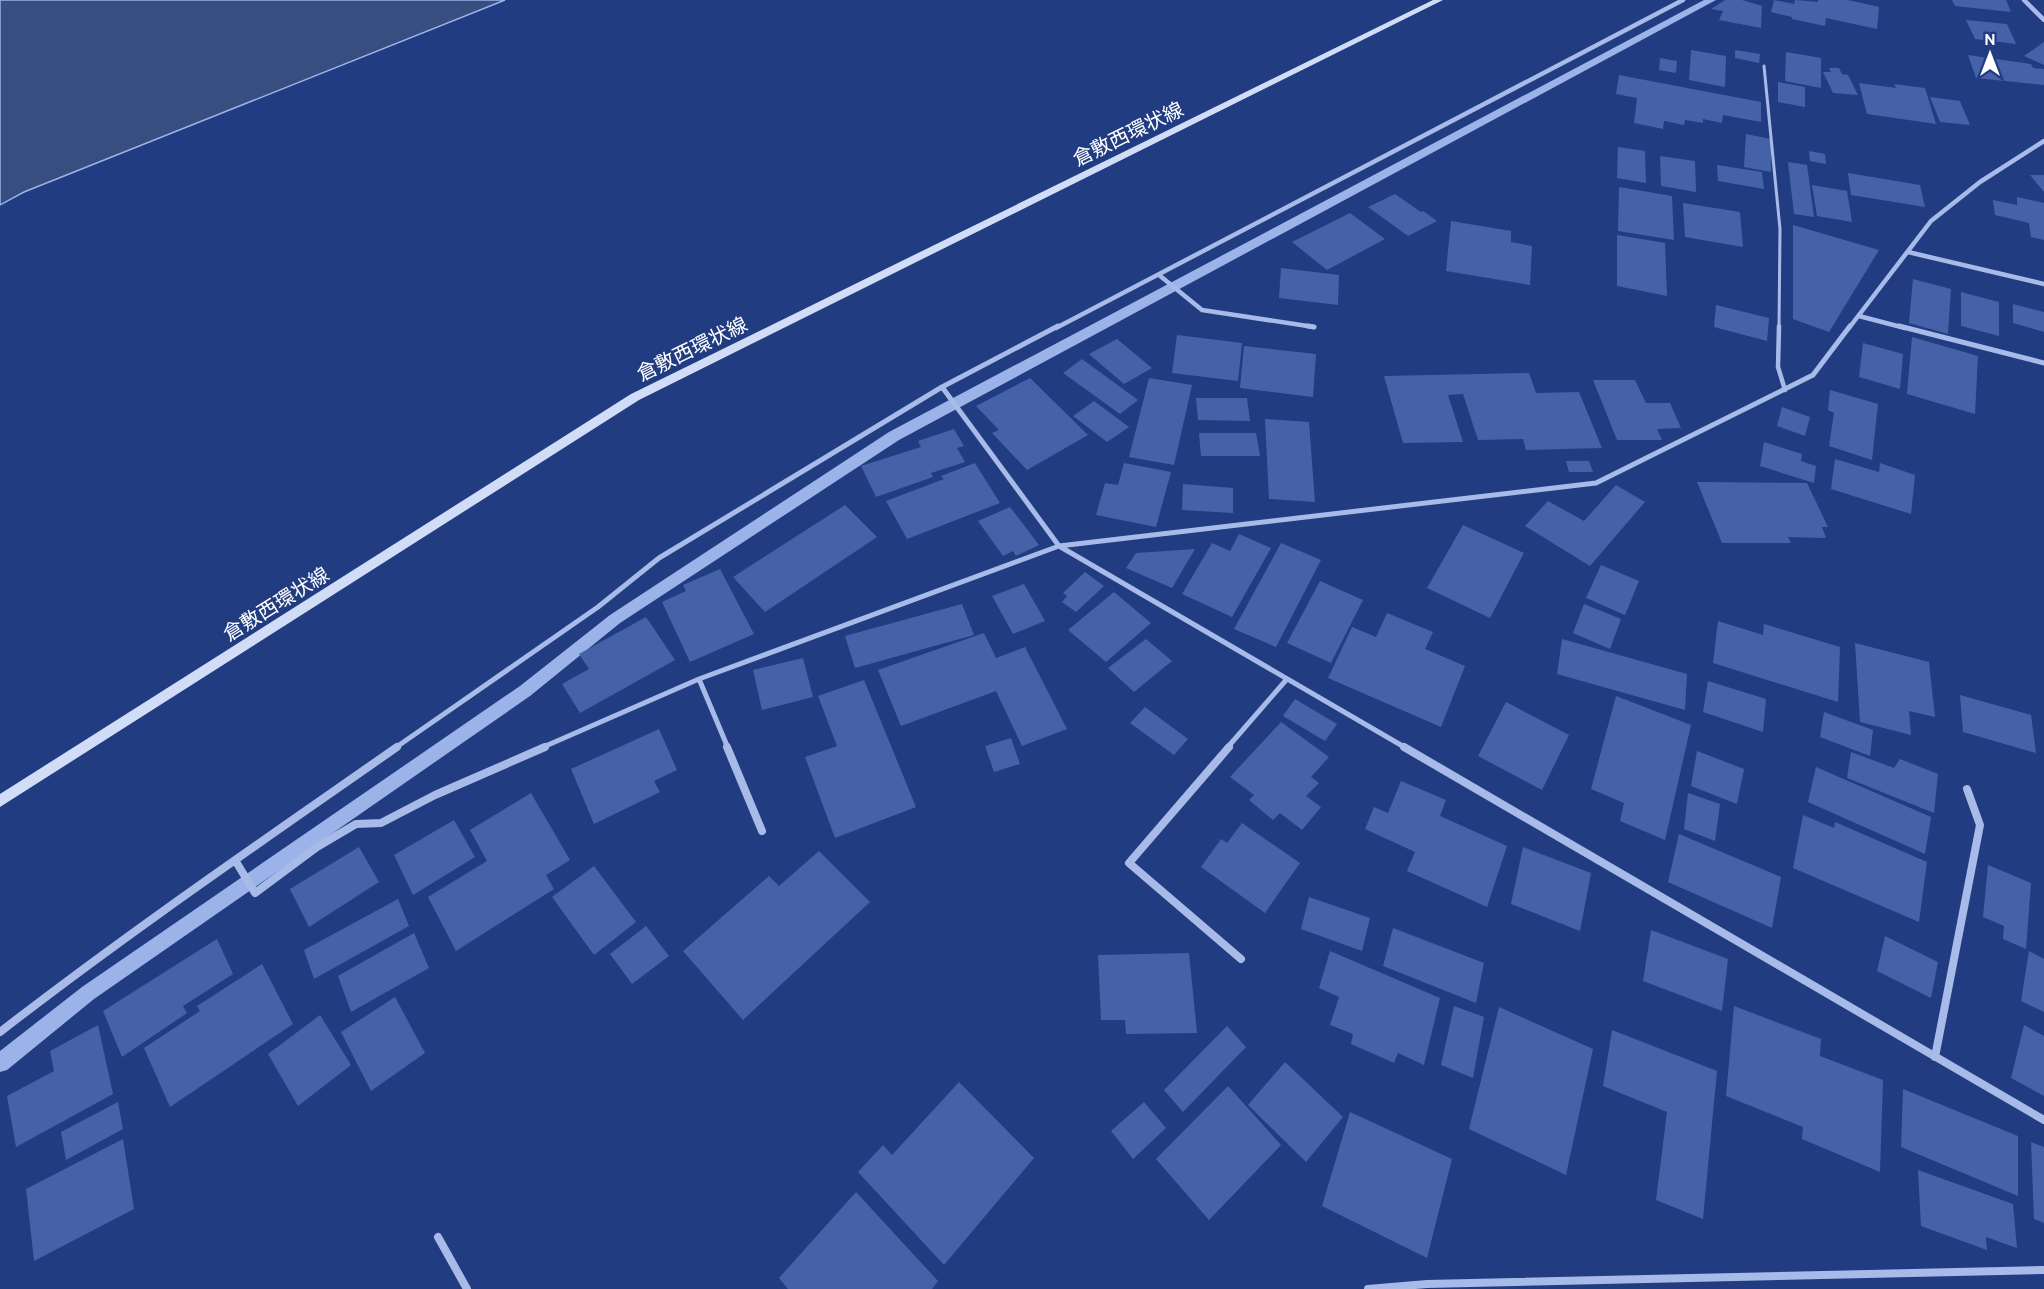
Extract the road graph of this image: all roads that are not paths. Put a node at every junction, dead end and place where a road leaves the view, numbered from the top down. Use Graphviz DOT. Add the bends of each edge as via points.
graph roads {
  1 [pos="1439,0"];
  2 [pos="1683,0"];
  3 [pos="2024,0"];
  4 [pos="2044,20"];
  5 [pos="1764,66"];
  6 [pos="2044,141"];
  7 [pos="1908,252"];
  8 [pos="1159,275"];
  9 [pos="2044,284"];
  10 [pos="1859,316"];
  11 [pos="1314,327"];
  12 [pos="2044,363"];
  13 [pos="942,387"];
  14 [pos="1785,390"];
  15 [pos="1059,546"];
  16 [pos="699,679"];
  17 [pos="1287,679"];
  18 [pos="1966,789"];
  19 [pos="0,801"];
  20 [pos="762,831"];
  21 [pos="235,860"];
  22 [pos="1241,959"];
  23 [pos="0,1032"];
  24 [pos="1935,1057"];
  25 [pos="2044,1120"];
  26 [pos="438,1237"];
  27 [pos="2044,1270"];
  28 [pos="1528,1285"];
  29 [pos="467,1289"];
  30 [pos="1368,1289"];
  1 -- 19 [label="main road, 倉敷西環状線" via="635,397"];
  2 -- 8 [label="street"];
  3 -- 4 [label="street"];
  5 -- 14 [label="lane" via="1780,229 1778,367"];
  6 -- 7 [label="street" via="1980,182 1931,221"];
  7 -- 9 [label="street"];
  7 -- 10 [label="street"];
  8 -- 11 [label="street" via="1202,310"];
  8 -- 13 [label="street"];
  10 -- 12 [label="street"];
  10 -- 14 [label="street" via="1813,375"];
  13 -- 15 [label="street"];
  13 -- 21 [label="street" via="659,558 598,607"];
  14 -- 15 [label="street" via="1596,483"];
  15 -- 16 [label="street"];
  15 -- 17 [label="street"];
  16 -- 20 [label="street"];
  16 -- 21 [label="street" via="435,795 381,823 357,824 317,847 255,893"];
  17 -- 22 [label="street" via="1130,863"];
  17 -- 24 [label="street"];
  18 -- 24 [label="street" via="1980,825"];
  21 -- 23 [label="street"];
  24 -- 25 [label="street"];
  26 -- 29 [label="street"];
  27 -- 28 [label="street"];
  28 -- 30 [label="street" via="1427,1284"];
}
